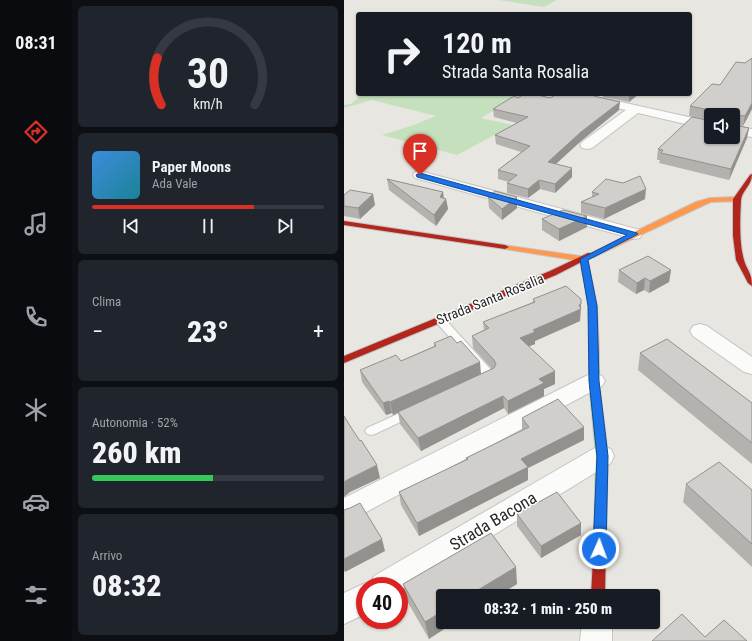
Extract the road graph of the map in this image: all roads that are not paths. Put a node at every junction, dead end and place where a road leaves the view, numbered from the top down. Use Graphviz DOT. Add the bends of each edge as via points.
graph roads {
  1 [pos="597,96"];
  2 [pos="635,109"];
  3 [pos="704,124"];
  4 [pos="740,131"];
  5 [pos="752,133"];
  6 [pos="587,145"];
  7 [pos="420,175"];
  8 [pos="752,176"];
  9 [pos="737,199"];
  10 [pos="344,223"];
  11 [pos="634,234"];
  12 [pos="584,259"];
  13 [pos="752,283"];
  14 [pos="440,320"];
  15 [pos="700,330"];
  16 [pos="344,360"];
  17 [pos="752,368"];
  18 [pos="594,381"];
  19 [pos="476,383"];
  20 [pos="420,408"];
  21 [pos="371,431"];
  22 [pos="602,456"];
  23 [pos="344,511"];
  24 [pos="399,577"];
  25 [pos="598,589"];
  26 [pos="356,603"];
  27 [pos="344,610"];
  28 [pos="597,629"];
  29 [pos="596,641"];
  1 -- 2 [label="street" via="598,100"];
  2 -- 3 [label="street"];
  2 -- 6 [label="street"];
  4 -- 5 [label="street"];
  7 -- 11 [label="street"];
  8 -- 9 [label="street"];
  9 -- 11 [label="street, Strada Santa Rosalia" via="710,200"];
  9 -- 13 [label="street" via="740,260"];
  10 -- 12 [label="street"];
  11 -- 12 [label="street, Strada Santa Rosalia"];
  12 -- 14 [label="street, Strada Santa Rosalia"];
  12 -- 18 [label="street" via="593,306"];
  14 -- 16 [label="street, Strada Santa Rosalia"];
  14 -- 19 [label="lane" via="490,376"];
  15 -- 17 [label="street"];
  18 -- 22 [label="street"];
  18 -- 23 [label="street"];
  20 -- 21 [label="lane"];
  22 -- 24 [label="street, Strada Bacona"];
  22 -- 25 [label="street"];
  26 -- 27 [label="street"];
  28 -- 29 [label="street"];
}
